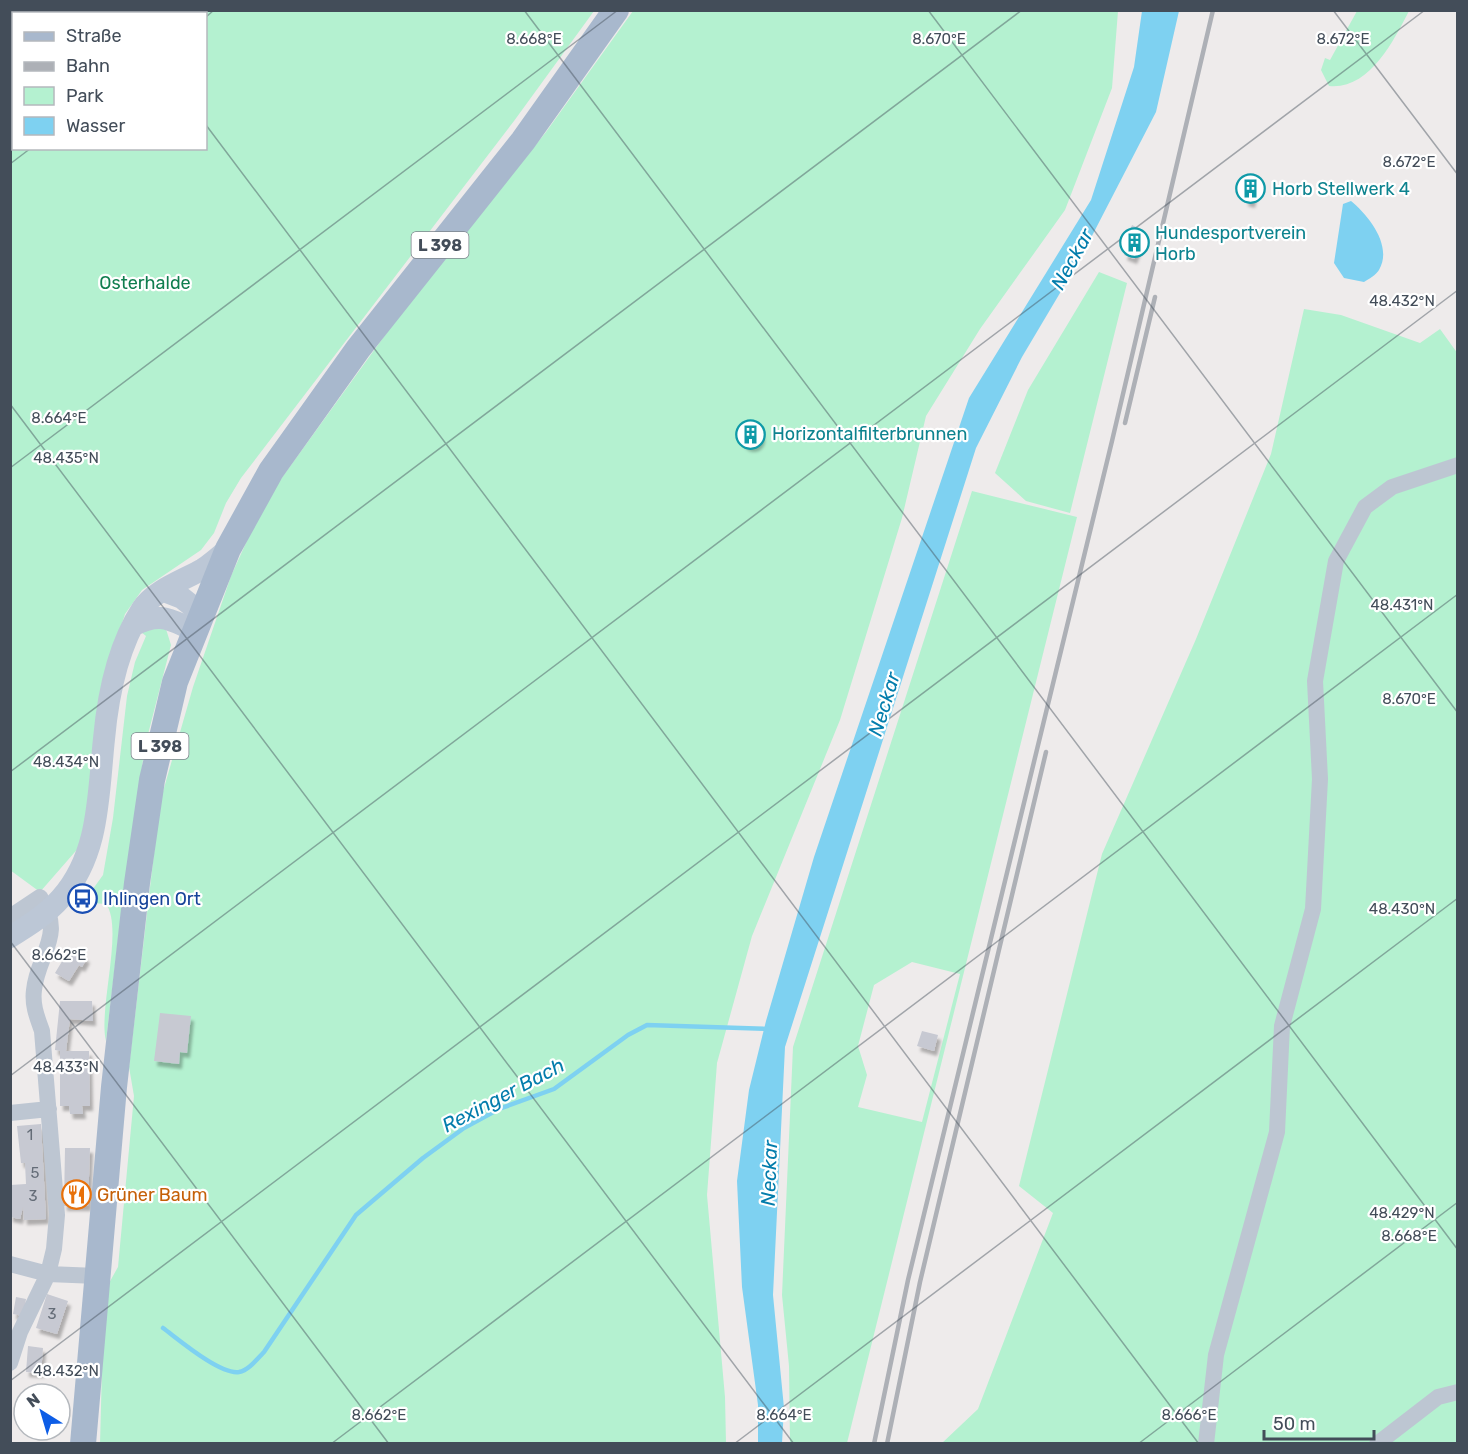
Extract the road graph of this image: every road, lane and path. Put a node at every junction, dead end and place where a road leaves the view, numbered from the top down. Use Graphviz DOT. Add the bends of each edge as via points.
graph roads {
  1 [pos="616,10"];
  2 [pos="1458,465"];
  3 [pos="228,549"];
  4 [pos="164,591"];
  5 [pos="198,622"];
  6 [pos="134,624"];
  7 [pos="49,910"];
  8 [pos="10,917"];
  9 [pos="10,937"];
  10 [pos="49,1109"];
  11 [pos="10,1113"];
  12 [pos="10,1264"];
  13 [pos="48,1274"];
  14 [pos="97,1276"];
  15 [pos="10,1363"];
  16 [pos="1458,1392"];
  17 [pos="83,1443"];
  18 [pos="1206,1443"];
  19 [pos="1377,1443"];
  1 -- 3 [label="main road, L 398" via="523,141 307,418 271,471"];
  2 -- 18 [label="street" via="1392,487 1365,507 1336,561 1315,681 1320,779 1313,909 1282,1026 1277,1132 1216,1355"];
  3 -- 4 [label="street"];
  3 -- 5 [label="main road, L 398"];
  4 -- 5 [label="street" via="182,598"];
  4 -- 6 [label="street" via="143,607"];
  5 -- 6 [label="street" via="161,616"];
  5 -- 14 [label="main road, L 398" via="175,682 152,780 114,1087"];
  6 -- 7 [label="street" via="124,642 110,701 94,834 71,886"];
  7 -- 8 [label="street" via="40,897"];
  7 -- 9 [label="street"];
  7 -- 10 [label="street" via="52,933 34,989 34,1010 42,1031"];
  10 -- 11 [label="street"];
  10 -- 13 [label="street" via="57,1215"];
  12 -- 13 [label="street"];
  13 -- 14 [label="street"];
  13 -- 15 [label="street"];
  14 -- 17 [label="main road, L 398"];
  16 -- 19 [label="street" via="1438,1396"];
}
